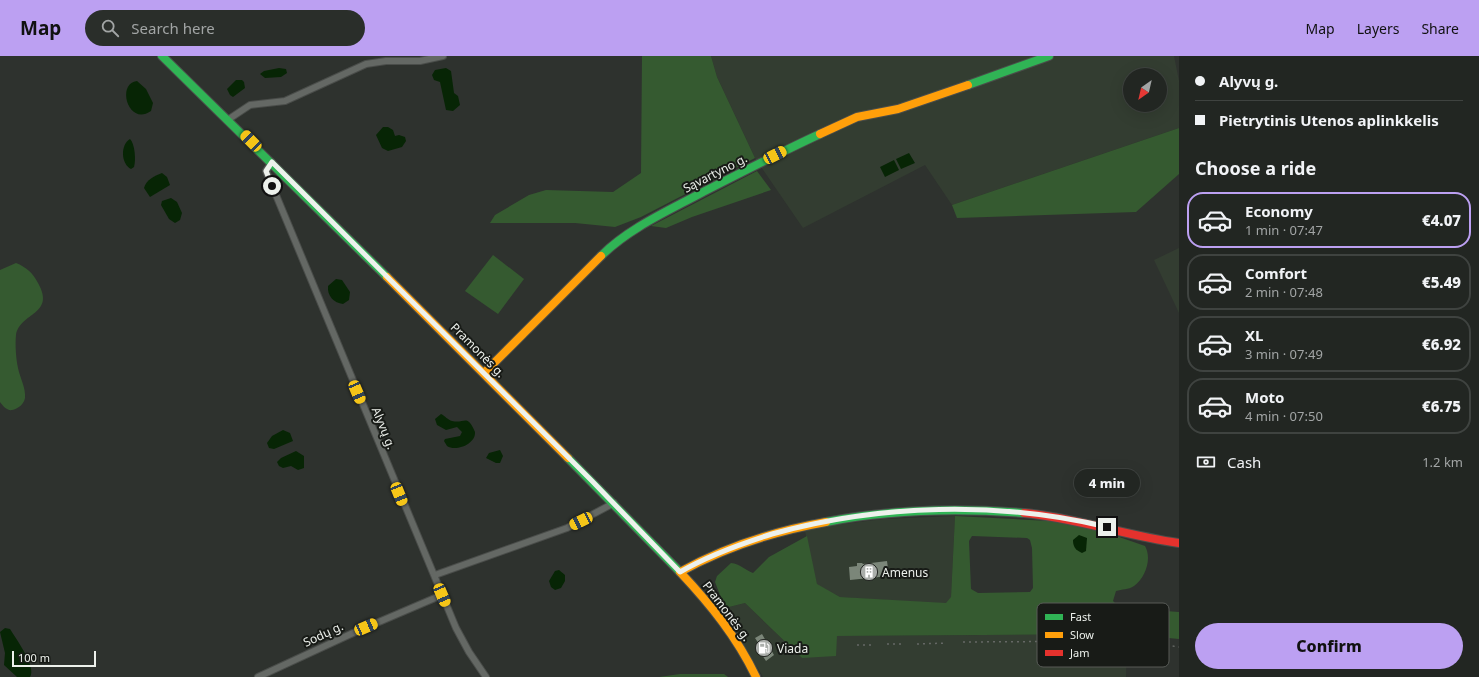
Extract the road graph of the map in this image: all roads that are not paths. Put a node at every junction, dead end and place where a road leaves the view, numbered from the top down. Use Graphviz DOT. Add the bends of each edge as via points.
graph roads {
  1 [pos="162,56"];
  2 [pos="443,56"];
  3 [pos="1048,56"];
  4 [pos="229,119"];
  5 [pos="272,162"];
  6 [pos="484,373"];
  7 [pos="614,503"];
  8 [pos="1179,543"];
  9 [pos="680,572"];
  10 [pos="435,575"];
  11 [pos="442,595"];
  12 [pos="258,677"];
  13 [pos="486,677"];
  14 [pos="756,677"];
  1 -- 4 [label="main road, Pramonės g."];
  2 -- 4 [label="street" via="420,61 366,64 285,101 250,105"];
  3 -- 6 [label="main road, Sąvartyno g." via="898,109 857,116 654,218 615,242"];
  4 -- 5 [label="main road, Pramonės g."];
  5 -- 6 [label="main road, Pramonės g."];
  5 -- 10 [label="street, Alyvų g." via="266,171"];
  6 -- 7 [label="main road, Pramonės g."];
  7 -- 9 [label="main road, Pramonės g."];
  7 -- 10 [label="street" via="567,528"];
  8 -- 9 [label="main road" via="1036,515 972,510 902,511 837,519 792,529 717,554"];
  9 -- 14 [label="main road, Pramonės g." via="726,626 747,657"];
  10 -- 11 [label="street, Alyvų g."];
  11 -- 12 [label="street, Sodų g."];
  11 -- 13 [label="street, Alyvų g." via="469,652"];
}
